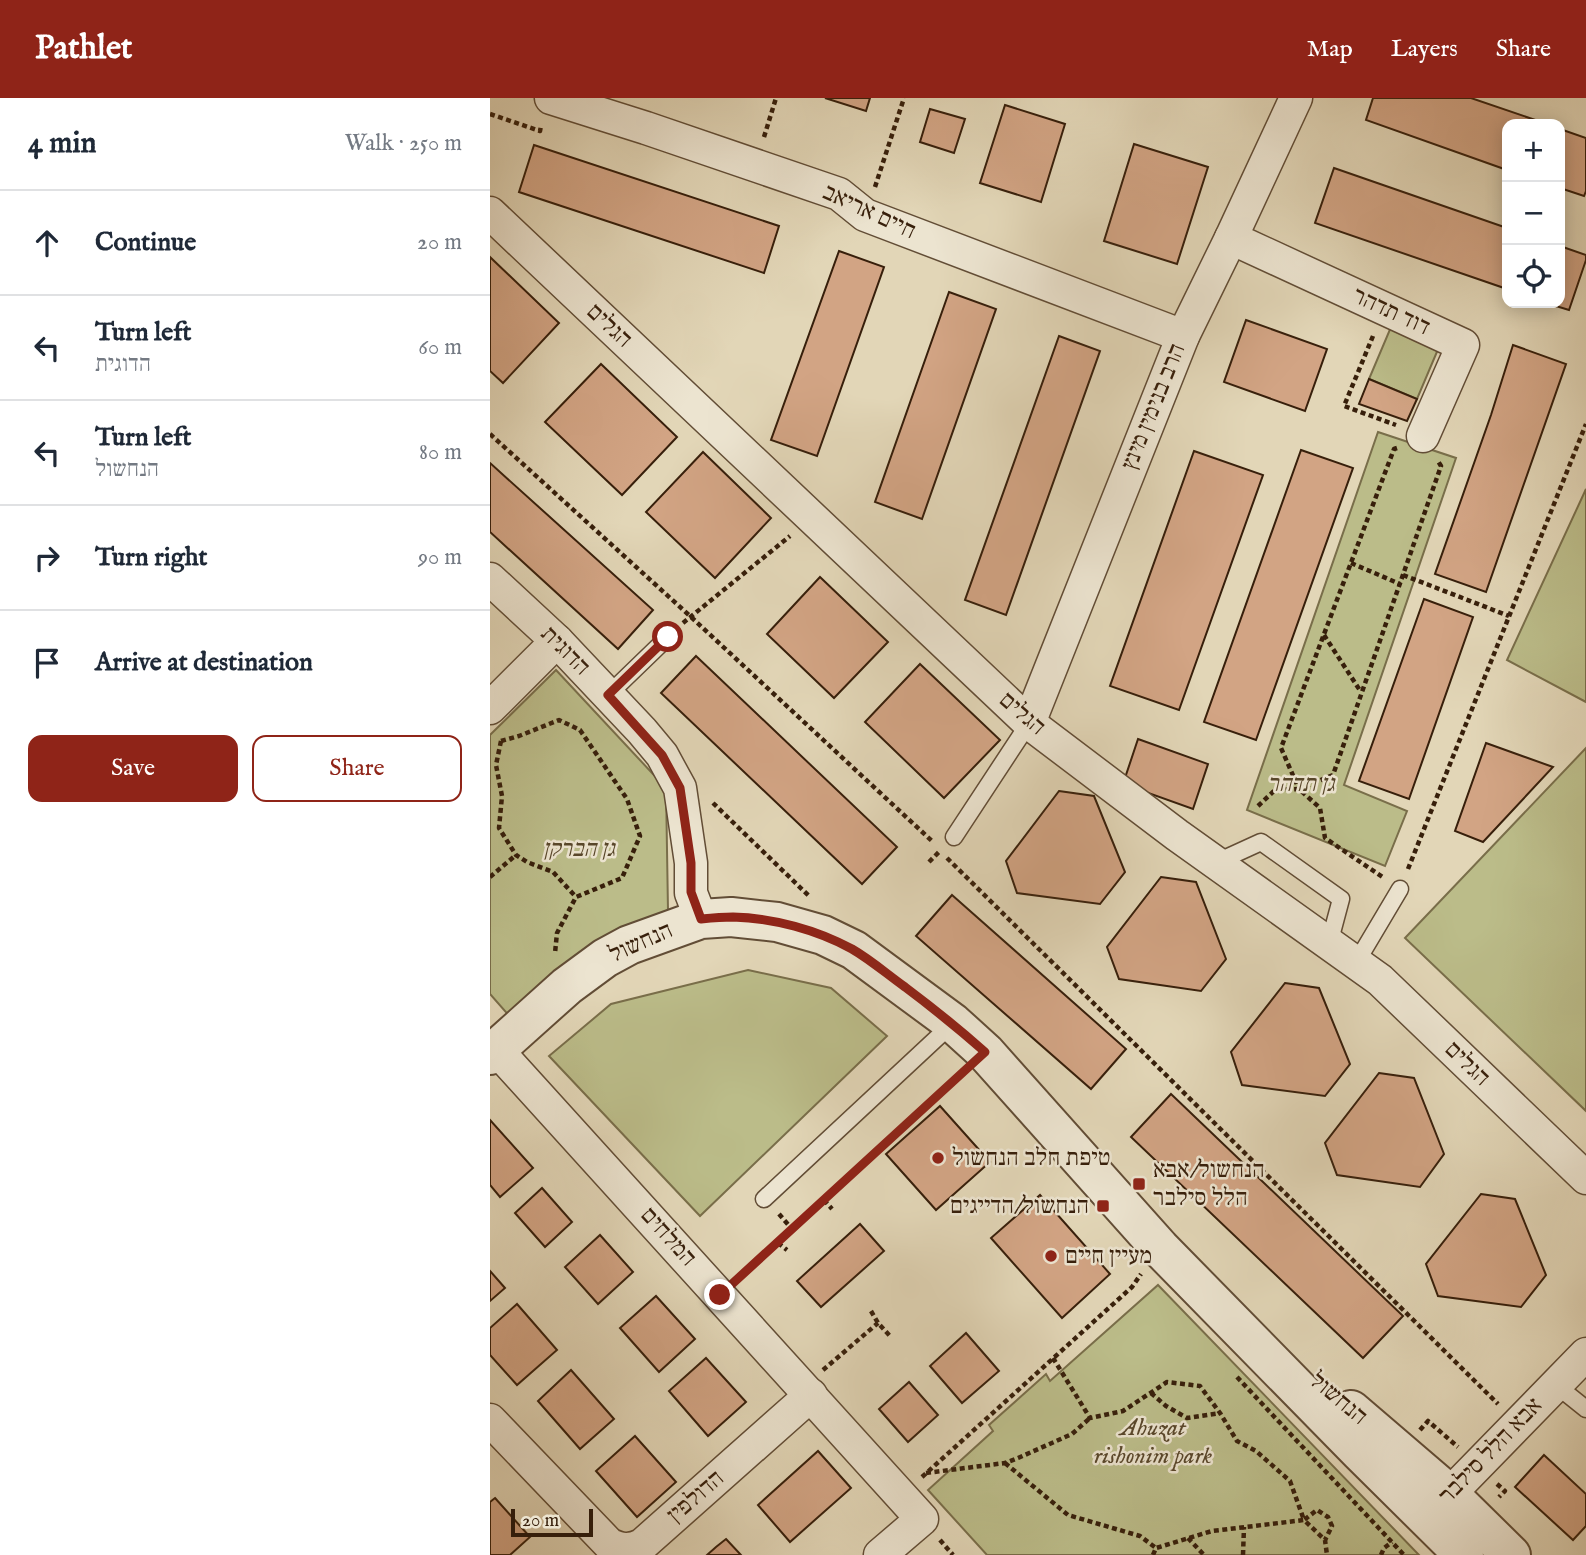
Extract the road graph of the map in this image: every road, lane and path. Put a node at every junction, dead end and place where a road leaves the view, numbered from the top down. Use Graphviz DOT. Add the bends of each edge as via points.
graph roads {
  1 [pos="776,98"];
  2 [pos="904,98"];
  3 [pos="1296,98"];
  4 [pos="547,109"];
  5 [pos="490,114"];
  6 [pos="754,166"];
  7 [pos="490,213"];
  8 [pos="865,215"];
  9 [pos="1231,238"];
  10 [pos="1384,309"];
  11 [pos="1182,336"];
  12 [pos="1586,424"];
  13 [pos="490,434"];
  14 [pos="1423,436"];
  15 [pos="813,518"];
  16 [pos="1351,563"];
  17 [pos="1403,575"];
  18 [pos="490,579"];
  19 [pos="1400,584"];
  20 [pos="690,616"];
  21 [pos="1509,616"];
  22 [pos="1324,635"];
  23 [pos="668,637"];
  24 [pos="557,641"];
  25 [pos="1362,692"];
  26 [pos="608,695"];
  27 [pos="493,721"];
  28 [pos="1029,723"];
  29 [pos="501,741"];
  30 [pos="1299,789"];
  31 [pos="711,802"];
  32 [pos="1258,806"];
  33 [pos="954,837"];
  34 [pos="516,855"];
  35 [pos="1215,863"];
  36 [pos="490,877"];
  37 [pos="1400,888"];
  38 [pos="576,897"];
  39 [pos="817,904"];
  40 [pos="701,919"];
  41 [pos="1329,944"];
  42 [pos="1356,963"];
  43 [pos="552,999"];
  44 [pos="953,1023"];
  45 [pos="493,1052"];
  46 [pos="985,1052"];
  47 [pos="1586,1178"];
  48 [pos="764,1199"];
  49 [pos="824,1200"];
  50 [pos="832,1209"];
  51 [pos="778,1243"];
  52 [pos="1160,1248"];
  53 [pos="787,1250"];
  54 [pos="720,1295"];
  55 [pos="871,1311"];
  56 [pos="878,1323"];
  57 [pos="890,1336"];
  58 [pos="1586,1354"];
  59 [pos="1053,1359"];
  60 [pos="1233,1373"];
  61 [pos="1556,1385"];
  62 [pos="808,1391"];
  63 [pos="1151,1393"];
  64 [pos="1586,1409"];
  65 [pos="1220,1413"];
  66 [pos="1090,1418"];
  67 [pos="490,1420"];
  68 [pos="1518,1424"];
  69 [pos="1005,1463"];
  70 [pos="926,1474"];
  71 [pos="901,1496"];
  72 [pos="1438,1506"];
  73 [pos="1304,1520"];
  74 [pos="1244,1527"];
  75 [pos="1188,1538"];
  76 [pos="1325,1540"];
  77 [pos="1392,1542"];
  78 [pos="1156,1548"];
  79 [pos="880,1555"];
  80 [pos="1153,1555"];
  81 [pos="1204,1555"];
  82 [pos="1243,1555"];
  83 [pos="1326,1555"];
  84 [pos="1381,1555"];
  85 [pos="1404,1555"];
  86 [pos="1464,1555"];
  87 [pos="1511,1555"];
  1 -- 6 [label="path"];
  2 -- 8 [label="path"];
  3 -- 9 [label="street, הרב בנימין מינץ"];
  4 -- 5 [label="path" via="540,131"];
  4 -- 6 [label="street, חיים אריאב" via="646,128"];
  6 -- 8 [label="street, חיים אריאב" via="839,194"];
  7 -- 15 [label="street, הגלים"];
  8 -- 11 [label="street, חיים אריאב"];
  9 -- 10 [label="street, דוד תדהר"];
  9 -- 11 [label="street, הרב בנימין מינץ"];
  10 -- 14 [label="street, דוד תדהר" via="1462,345"];
  10 -- 14 [label="path" via="1344,406"];
  11 -- 28 [label="street, הרב בנימין מינץ"];
  12 -- 21 [label="path"];
  13 -- 20 [label="path"];
  14 -- 16 [label="path" via="1394,449"];
  14 -- 17 [label="path" via="1441,466"];
  15 -- 20 [label="path"];
  15 -- 28 [label="street, הגלים"];
  16 -- 19 [label="path"];
  16 -- 22 [label="path"];
  17 -- 19 [label="path"];
  17 -- 21 [label="path"];
  18 -- 24 [label="street, הדוגית"];
  19 -- 25 [label="path"];
  20 -- 68 [label="path" via="941,850"];
  21 -- 37 [label="path"];
  22 -- 25 [label="path"];
  22 -- 30 [label="path" via="1281,748"];
  23 -- 26 [label="lane"];
  24 -- 26 [label="street, הדוגית"];
  24 -- 27 [label="street"];
  25 -- 30 [label="path" via="1333,775"];
  26 -- 40 [label="street, הדוגית" via="662,755 680,788 691,892"];
  27 -- 29 [label="path"];
  28 -- 33 [label="lane"];
  28 -- 35 [label="street, הגלים"];
  29 -- 34 [label="path" via="496,765 502,796 499,828"];
  29 -- 38 [label="path" via="559,720 580,730 627,799 640,836 622,877"];
  30 -- 32 [label="path" via="1275,790"];
  30 -- 37 [label="path" via="1320,808 1325,838"];
  31 -- 39 [label="path"];
  34 -- 36 [label="path"];
  34 -- 38 [label="path" via="553,872"];
  35 -- 41 [label="street, הגלים"];
  35 -- 41 [label="lane" via="1261,842 1341,899"];
  37 -- 42 [label="lane"];
  38 -- 43 [label="path" via="557,933"];
  40 -- 43 [label="street, הנחשול" via="629,945"];
  40 -- 44 [label="street, הנחשול" via="750,918 823,935 854,950"];
  41 -- 42 [label="street, הגלים"];
  42 -- 47 [label="street, הגלים" via="1380,980"];
  43 -- 45 [label="street, הנחשול"];
  44 -- 46 [label="street, הנחשול"];
  44 -- 48 [label="lane"];
  45 -- 54 [label="street, המלחים"];
  46 -- 49 [label="path"];
  46 -- 52 [label="street, הנחשול"];
  49 -- 50 [label="path"];
  49 -- 51 [label="path"];
  51 -- 53 [label="path"];
  51 -- 54 [label="path"];
  52 -- 59 [label="path" via="1132,1287"];
  52 -- 72 [label="street, הנחשול"];
  54 -- 62 [label="street, המלחים"];
  55 -- 56 [label="path"];
  56 -- 57 [label="path"];
  56 -- 62 [label="path"];
  58 -- 61 [label="street, אבא הלל סילבר"];
  59 -- 66 [label="path"];
  59 -- 70 [label="path"];
  60 -- 77 [label="path"];
  61 -- 64 [label="lane"];
  61 -- 68 [label="street, אבא הלל סילבר"];
  62 -- 67 [label="street, הדולפין" via="642,1545 631,1550 609,1544"];
  62 -- 71 [label="street, המלחים"];
  63 -- 65 [label="path" via="1187,1418"];
  63 -- 65 [label="path" via="1167,1382 1200,1386"];
  63 -- 66 [label="path" via="1123,1411"];
  65 -- 73 [label="path" via="1237,1441 1290,1481"];
  66 -- 69 [label="path" via="1072,1434"];
  68 -- 72 [label="street, אבא הלל סילבר"];
  69 -- 70 [label="path"];
  69 -- 78 [label="path" via="1068,1515 1140,1536"];
  70 -- 71 [label="path"];
  71 -- 79 [label="street, המלחים" via="922,1519"];
  72 -- 86 [label="street, הנחשול"];
  72 -- 87 [label="street, הנחשול"];
  73 -- 74 [label="path"];
  73 -- 76 [label="path"];
  73 -- 76 [label="path" via="1317,1510 1328,1517 1332,1527"];
  74 -- 75 [label="path"];
  74 -- 82 [label="path"];
  75 -- 78 [label="path"];
  75 -- 81 [label="path"];
  76 -- 83 [label="path"];
  77 -- 84 [label="path"];
  77 -- 85 [label="path"];
  78 -- 80 [label="path"];
}
